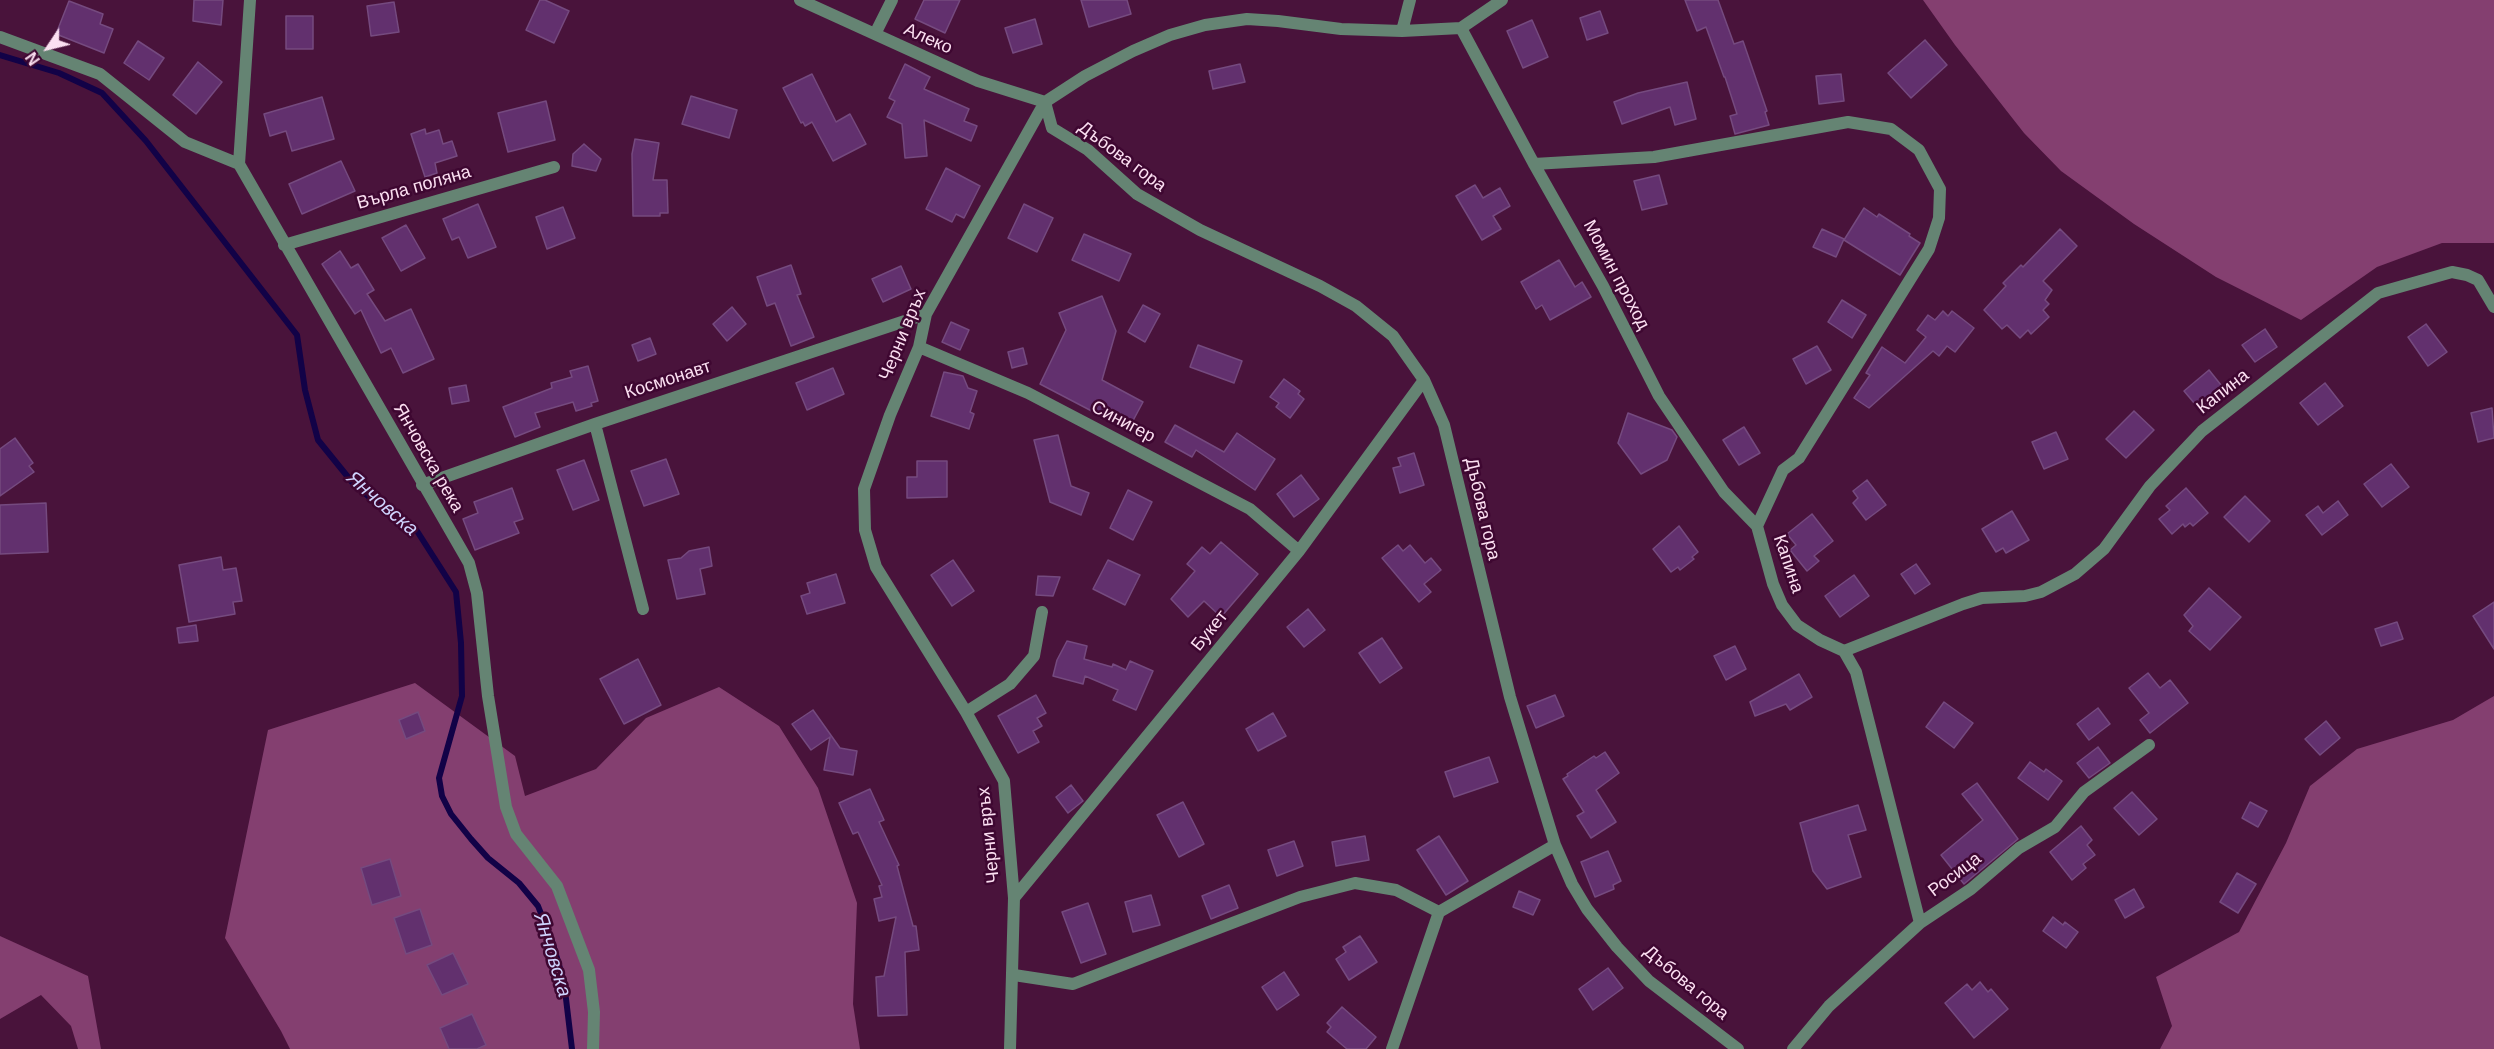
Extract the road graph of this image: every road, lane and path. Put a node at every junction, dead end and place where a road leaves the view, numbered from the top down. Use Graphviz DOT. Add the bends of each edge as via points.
graph roads {
  1 [pos="250,0"];
  2 [pos="800,0"];
  3 [pos="892,0"];
  4 [pos="1410,0"];
  5 [pos="1502,0"];
  6 [pos="1461,27"];
  7 [pos="1402,31"];
  8 [pos="875,34"];
  9 [pos="0,37"];
  10 [pos="1045,102"];
  11 [pos="239,164"];
  12 [pos="1534,164"];
  13 [pos="554,167"];
  14 [pos="284,244"];
  15 [pos="2494,307"];
  16 [pos="927,314"];
  17 [pos="919,347"];
  18 [pos="1424,380"];
  19 [pos="595,424"];
  20 [pos="422,485"];
  21 [pos="1756,526"];
  22 [pos="1299,551"];
  23 [pos="643,609"];
  24 [pos="1042,612"];
  25 [pos="1844,651"];
  26 [pos="966,712"];
  27 [pos="2149,745"];
  28 [pos="1555,845"];
  29 [pos="1014,898"];
  30 [pos="1439,912"];
  31 [pos="1920,923"];
  32 [pos="1014,975"];
  33 [pos="593,1049"];
  34 [pos="1011,1049"];
  35 [pos="1392,1049"];
  36 [pos="1738,1049"];
  37 [pos="1793,1049"];
  1 -- 11 [label="street"];
  2 -- 8 [label="street, Алеко"];
  3 -- 8 [label="street"];
  4 -- 7 [label="street"];
  5 -- 6 [label="street, Черни връх"];
  6 -- 7 [label="street, Черни връх"];
  6 -- 12 [label="street, Момин проход"];
  7 -- 10 [label="street, Черни връх" via="1247,19 1205,26 1170,34 1133,51"];
  8 -- 10 [label="street, Алеко" via="978,81"];
  9 -- 11 [label="street" via="100,74 185,142"];
  10 -- 16 [label="street, Черни връх"];
  10 -- 18 [label="street, Дъбова гора" via="1052,128 1088,150 1137,194 1200,230 1356,306 1393,336"];
  11 -- 14 [label="street, Янчовска река"];
  12 -- 21 [label="street, Момин проход" via="1659,396 1724,492"];
  12 -- 21 [label="street, Капина" via="1654,157 1848,122 1891,129 1919,150 1940,189 1939,218 1929,249 1799,458 1783,470"];
  13 -- 14 [label="street, Върла поляна"];
  14 -- 20 [label="street, Янчовска река"];
  15 -- 25 [label="street, Капина" via="2478,280 2452,272 2378,293 2202,431 2150,486 2104,549 2075,574 2041,592 1982,598 1963,604"];
  16 -- 17 [label="street, Черни връх"];
  16 -- 19 [label="street, Космонавт"];
  17 -- 22 [label="street, Синигер" via="1028,393 1250,509"];
  17 -- 26 [label="street, Черни връх" via="864,489 865,530 876,567"];
  18 -- 22 [label="street, Букет"];
  18 -- 28 [label="street, Дъбова гора" via="1444,425 1510,697"];
  19 -- 20 [label="street, Космонавт"];
  19 -- 23 [label="street"];
  20 -- 33 [label="street, Янчовска река" via="469,563 477,593 506,807 516,834 557,886 589,970"];
  21 -- 25 [label="street, Капина" via="1782,606 1797,625"];
  22 -- 29 [label="street, Букет"];
  24 -- 26 [label="street" via="1034,656 1010,684"];
  25 -- 31 [label="street" via="1856,672"];
  26 -- 29 [label="street, Черни връх" via="1004,781"];
  27 -- 31 [label="street, Росица" via="2084,792 2055,827 2019,848 1971,889"];
  28 -- 30 [label="street"];
  28 -- 36 [label="street, Дъбова гора" via="1587,909 1617,947 1648,981"];
  29 -- 32 [label="street, Черни връх"];
  30 -- 32 [label="street" via="1396,890 1355,883 1300,897 1073,984"];
  30 -- 35 [label="street"];
  31 -- 37 [label="street, Росица" via="1829,1006"];
  32 -- 34 [label="street, Черни връх"];
}
